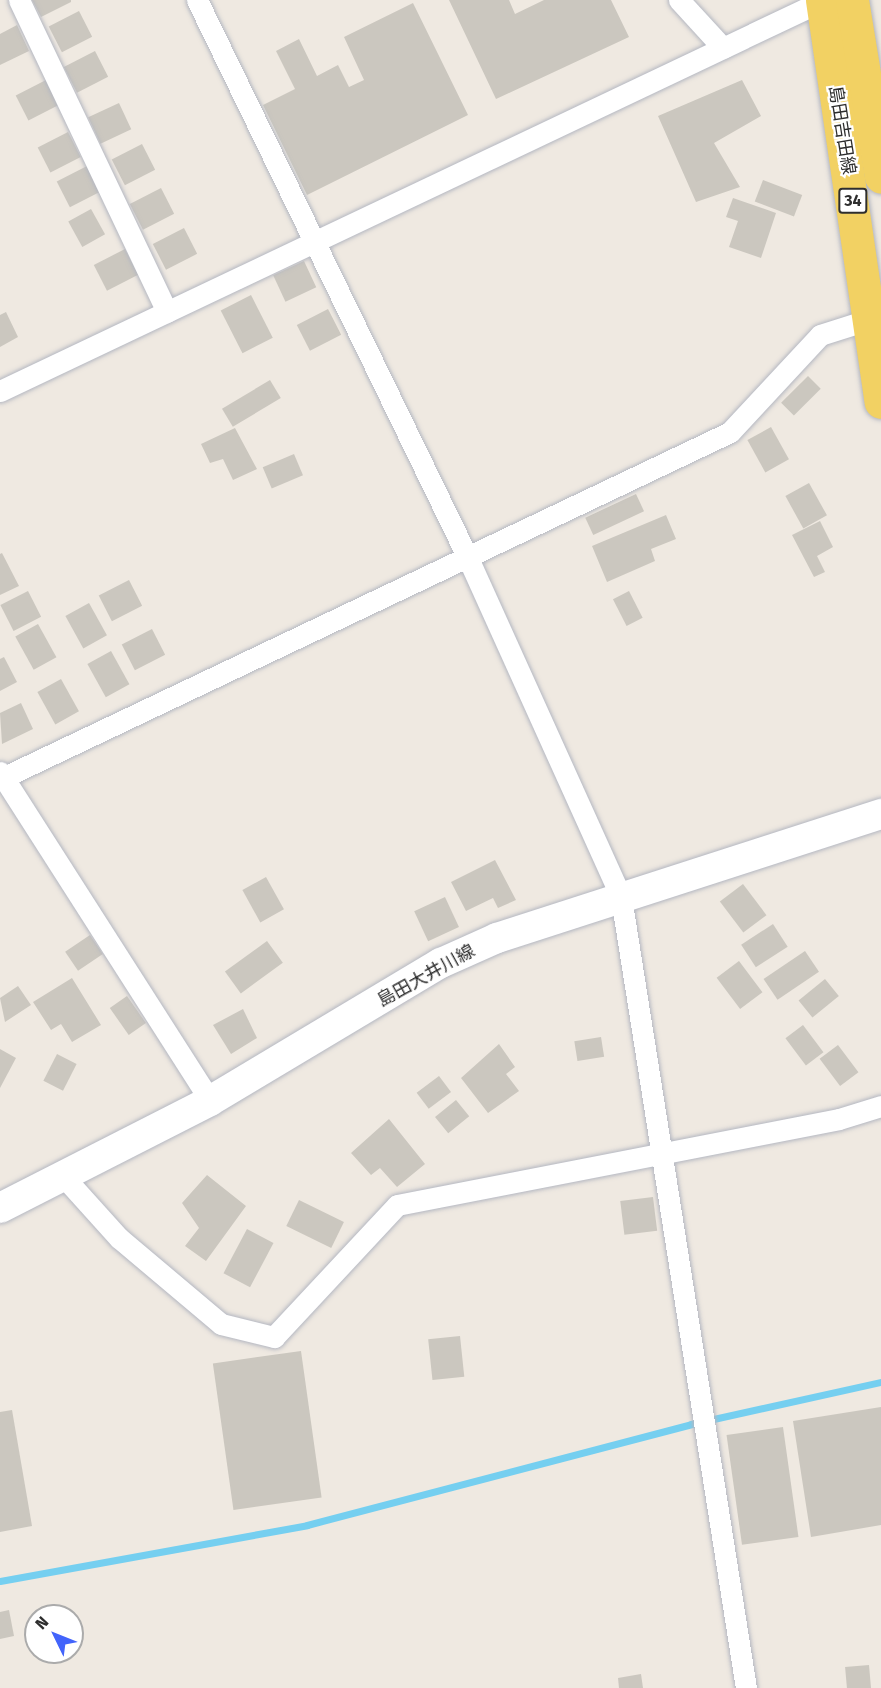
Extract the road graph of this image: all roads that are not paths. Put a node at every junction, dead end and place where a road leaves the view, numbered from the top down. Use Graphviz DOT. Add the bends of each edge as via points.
graph roads {
  1 [pos="19,0"];
  2 [pos="197,0"];
  3 [pos="679,0"];
  4 [pos="830,0"];
  5 [pos="723,48"];
  6 [pos="881,177"];
  7 [pos="316,240"];
  8 [pos="167,312"];
  9 [pos="870,319"];
  10 [pos="0,391"];
  11 [pos="881,402"];
  12 [pos="467,556"];
  13 [pos="1,776"];
  14 [pos="881,814"];
  15 [pos="621,897"];
  16 [pos="210,1101"];
  17 [pos="881,1106"];
  18 [pos="663,1154"];
  19 [pos="64,1177"];
  20 [pos="0,1208"];
  21 [pos="746,1688"];
  1 -- 8 [label="street"];
  2 -- 7 [label="street"];
  3 -- 5 [label="street"];
  4 -- 5 [label="street"];
  4 -- 6 [label="main road, 島田吉田線 / 34"];
  4 -- 9 [label="main road, 島田吉田線 / 34"];
  5 -- 7 [label="street"];
  7 -- 8 [label="street"];
  7 -- 12 [label="street"];
  8 -- 10 [label="street"];
  9 -- 11 [label="main road, 島田吉田線 / 34"];
  9 -- 12 [label="street" via="820,335 730,432"];
  12 -- 13 [label="street"];
  12 -- 15 [label="street"];
  13 -- 16 [label="street"];
  14 -- 15 [label="main road, 島田大井川線"];
  15 -- 16 [label="main road, 島田大井川線" via="496,938 441,963"];
  15 -- 18 [label="street"];
  16 -- 19 [label="main road, 島田大井川線"];
  17 -- 18 [label="street" via="839,1119"];
  18 -- 19 [label="street" via="398,1205 274,1337 221,1324 118,1238"];
  18 -- 21 [label="street"];
  19 -- 20 [label="main road, 島田大井川線"];
}
